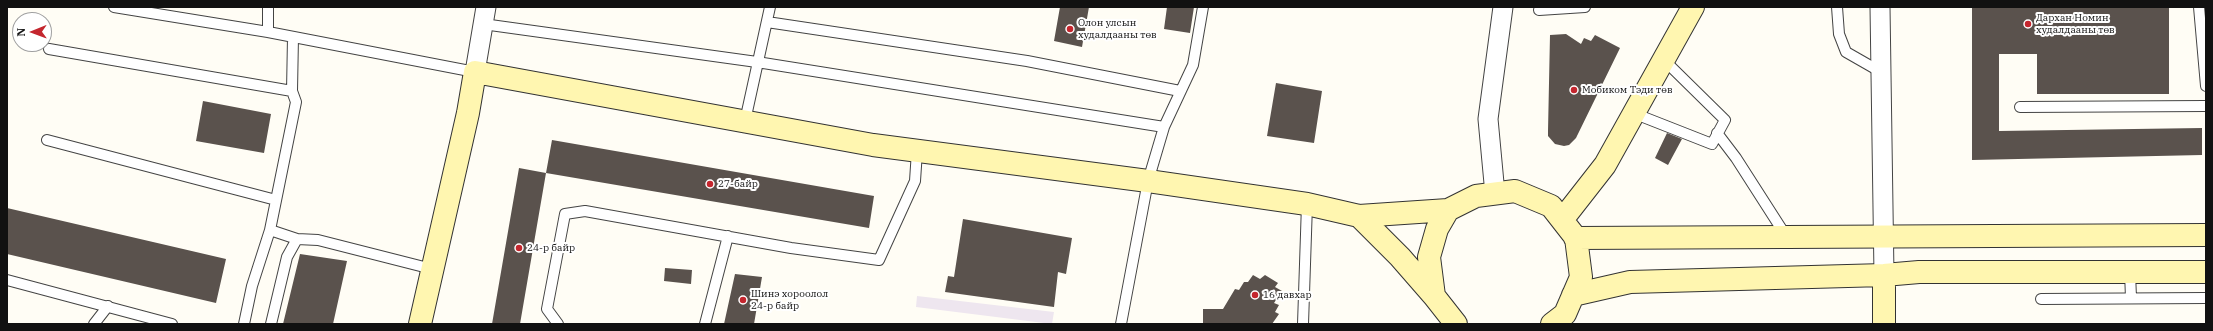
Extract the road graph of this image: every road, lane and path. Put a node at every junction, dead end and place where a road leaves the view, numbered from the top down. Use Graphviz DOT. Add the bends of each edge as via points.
graph roads {
  1 [pos="114,7"];
  2 [pos="268,7"];
  3 [pos="770,7"];
  4 [pos="1203,7"];
  5 [pos="1502,7"];
  6 [pos="1585,7"];
  7 [pos="1693,7"];
  8 [pos="1837,7"];
  9 [pos="1880,7"];
  10 [pos="2199,7"];
  11 [pos="151,10"];
  12 [pos="1540,10"];
  13 [pos="484,16"];
  14 [pos="767,22"];
  15 [pos="268,32"];
  16 [pos="294,37"];
  17 [pos="52,50"];
  18 [pos="1663,58"];
  19 [pos="757,62"];
  20 [pos="475,72"];
  21 [pos="1881,72"];
  22 [pos="2206,86"];
  23 [pos="292,91"];
  24 [pos="1180,91"];
  25 [pos="2206,106"];
  26 [pos="2020,107"];
  27 [pos="1633,113"];
  28 [pos="745,121"];
  29 [pos="1164,127"];
  30 [pos="1717,133"];
  31 [pos="47,140"];
  32 [pos="917,151"];
  33 [pos="1148,181"];
  34 [pos="1495,194"];
  35 [pos="276,200"];
  36 [pos="1307,204"];
  37 [pos="1448,210"];
  38 [pos="1359,216"];
  39 [pos="1562,220"];
  40 [pos="270,230"];
  41 [pos="2206,235"];
  42 [pos="728,236"];
  43 [pos="1786,236"];
  44 [pos="1884,237"];
  45 [pos="1575,238"];
  46 [pos="297,239"];
  47 [pos="432,269"];
  48 [pos="2130,272"];
  49 [pos="2206,272"];
  50 [pos="1884,275"];
  51 [pos="7,280"];
  52 [pos="1573,295"];
  53 [pos="1434,296"];
  54 [pos="2131,298"];
  55 [pos="2206,298"];
  56 [pos="2041,299"];
  57 [pos="108,306"];
  58 [pos="94,324"];
  59 [pos="172,324"];
  60 [pos="244,324"];
  61 [pos="271,324"];
  62 [pos="420,324"];
  63 [pos="558,324"];
  64 [pos="705,324"];
  65 [pos="1121,324"];
  66 [pos="1303,324"];
  67 [pos="1456,324"];
  68 [pos="1552,324"];
  69 [pos="1884,324"];
  1 -- 11 [label="lane"];
  2 -- 15 [label="lane"];
  3 -- 14 [label="lane"];
  4 -- 24 [label="lane" via="1194,65"];
  5 -- 34 [label="street" via="1488,119"];
  6 -- 12 [label="lane"];
  7 -- 18 [label="main road"];
  8 -- 21 [label="lane" via="1839,34 1846,52"];
  9 -- 21 [label="street"];
  10 -- 22 [label="lane"];
  11 -- 15 [label="lane"];
  13 -- 19 [label="lane"];
  13 -- 20 [label="street"];
  14 -- 19 [label="lane"];
  14 -- 24 [label="lane" via="1027,61"];
  15 -- 16 [label="lane"];
  16 -- 20 [label="lane"];
  16 -- 23 [label="lane"];
  17 -- 23 [label="lane"];
  18 -- 27 [label="main road"];
  18 -- 30 [label="lane" via="1724,120"];
  19 -- 28 [label="lane"];
  19 -- 29 [label="lane"];
  20 -- 28 [label="main road"];
  20 -- 47 [label="main road"];
  21 -- 44 [label="street"];
  23 -- 35 [label="lane" via="296,102"];
  24 -- 29 [label="lane"];
  25 -- 26 [label="lane"];
  27 -- 30 [label="lane" via="1712,144"];
  27 -- 39 [label="main road" via="1605,164"];
  28 -- 32 [label="main road"];
  29 -- 33 [label="lane"];
  30 -- 43 [label="lane"];
  31 -- 35 [label="lane"];
  32 -- 33 [label="main road"];
  32 -- 42 [label="lane" via="915,181 879,260"];
  33 -- 36 [label="main road"];
  33 -- 65 [label="lane"];
  34 -- 37 [label="main road" via="1476,196"];
  34 -- 39 [label="main road" via="1515,191 1551,206"];
  35 -- 40 [label="lane"];
  36 -- 38 [label="main road"];
  36 -- 66 [label="lane"];
  37 -- 38 [label="main road"];
  37 -- 53 [label="main road" via="1437,229 1430,257"];
  38 -- 53 [label="main road" via="1400,256"];
  39 -- 45 [label="main road"];
  40 -- 46 [label="lane"];
  40 -- 60 [label="lane" via="252,286"];
  41 -- 44 [label="main road"];
  42 -- 63 [label="lane" via="586,210 565,214 546,309"];
  42 -- 64 [label="lane"];
  43 -- 44 [label="main road"];
  43 -- 45 [label="main road"];
  44 -- 50 [label="street"];
  45 -- 52 [label="main road" via="1580,277"];
  46 -- 47 [label="lane" via="318,240"];
  46 -- 61 [label="lane" via="286,257"];
  47 -- 62 [label="main road"];
  48 -- 49 [label="main road"];
  48 -- 50 [label="main road" via="1919,272"];
  48 -- 54 [label="lane"];
  50 -- 52 [label="main road" via="1630,282"];
  50 -- 69 [label="main road"];
  51 -- 57 [label="lane"];
  52 -- 68 [label="main road" via="1565,314"];
  53 -- 67 [label="main road"];
  54 -- 55 [label="lane"];
  54 -- 56 [label="lane"];
  57 -- 58 [label="lane"];
  57 -- 59 [label="lane"];
}
